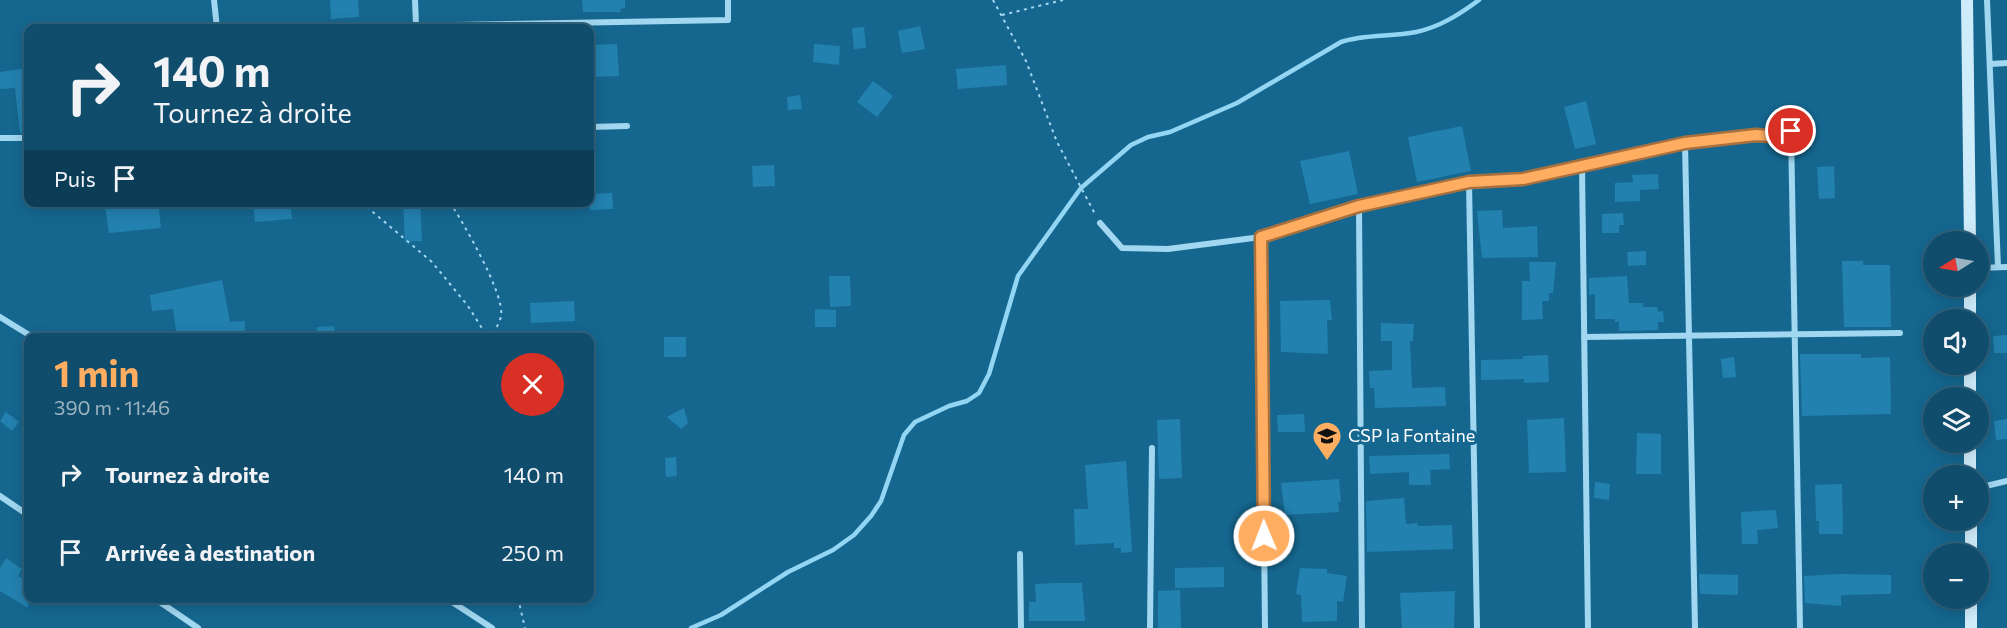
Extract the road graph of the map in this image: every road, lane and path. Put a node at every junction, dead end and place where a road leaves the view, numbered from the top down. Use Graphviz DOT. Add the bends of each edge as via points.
graph roads {
  1 [pos="214,0"];
  2 [pos="415,0"];
  3 [pos="728,0"];
  4 [pos="993,0"];
  5 [pos="1063,0"];
  6 [pos="1966,0"];
  7 [pos="1987,0"];
  8 [pos="1002,15"];
  9 [pos="217,24"];
  10 [pos="416,24"];
  11 [pos="478,24"];
  12 [pos="2007,63"];
  13 [pos="1991,64"];
  14 [pos="627,126"];
  15 [pos="594,127"];
  16 [pos="0,138"];
  17 [pos="24,138"];
  18 [pos="1685,143"];
  19 [pos="1582,167"];
  20 [pos="1469,182"];
  21 [pos="1359,206"];
  22 [pos="367,207"];
  23 [pos="453,207"];
  24 [pos="1100,223"];
  25 [pos="1970,231"];
  26 [pos="1261,237"];
  27 [pos="1989,267"];
  28 [pos="1998,267"];
  29 [pos="2007,267"];
  30 [pos="1,319"];
  31 [pos="25,333"];
  32 [pos="487,333"];
  33 [pos="492,333"];
  34 [pos="1900,333"];
  35 [pos="1795,334"];
  36 [pos="1689,336"];
  37 [pos="1584,337"];
  38 [pos="1152,448"];
  39 [pos="2007,481"];
  40 [pos="1989,485"];
  41 [pos="0,496"];
  42 [pos="24,512"];
  43 [pos="1020,554"];
  44 [pos="161,603"];
  45 [pos="454,603"];
  46 [pos="519,603"];
  47 [pos="1971,609"];
  48 [pos="198,628"];
  49 [pos="492,628"];
  50 [pos="525,628"];
  51 [pos="1021,628"];
  52 [pos="1150,628"];
  53 [pos="1265,628"];
  54 [pos="1362,628"];
  55 [pos="1477,628"];
  56 [pos="1588,628"];
  57 [pos="1695,628"];
  58 [pos="1800,628"];
  59 [pos="1971,628"];
  1 -- 9 [label="street"];
  2 -- 10 [label="street"];
  3 -- 11 [label="street" via="728,20"];
  4 -- 8 [label="path"];
  5 -- 8 [label="path"];
  6 -- 25 [label="street"];
  7 -- 13 [label="street"];
  8 -- 24 [label="path" via="1026,61 1057,142"];
  12 -- 13 [label="street"];
  13 -- 28 [label="street"];
  14 -- 15 [label="street"];
  16 -- 17 [label="street"];
  18 -- 19 [label="street"];
  18 -- 35 [label="street" via="1791,131"];
  18 -- 36 [label="street"];
  19 -- 20 [label="street" via="1523,179"];
  19 -- 37 [label="street"];
  20 -- 21 [label="street"];
  20 -- 55 [label="street"];
  21 -- 26 [label="street"];
  21 -- 54 [label="street"];
  22 -- 32 [label="path" via="432,262"];
  23 -- 33 [label="path" via="478,252 500,306 501,316"];
  24 -- 26 [label="street" via="1122,248 1168,249"];
  26 -- 53 [label="street"];
  27 -- 28 [label="street"];
  28 -- 29 [label="street"];
  30 -- 31 [label="street"];
  34 -- 35 [label="street"];
  35 -- 36 [label="street"];
  35 -- 58 [label="street"];
  36 -- 37 [label="street"];
  36 -- 57 [label="street"];
  37 -- 56 [label="street"];
  38 -- 52 [label="street"];
  39 -- 40 [label="street"];
  41 -- 42 [label="street"];
  43 -- 51 [label="street"];
  44 -- 48 [label="street"];
  45 -- 49 [label="street"];
  46 -- 50 [label="path"];
  47 -- 59 [label="street"];
}
